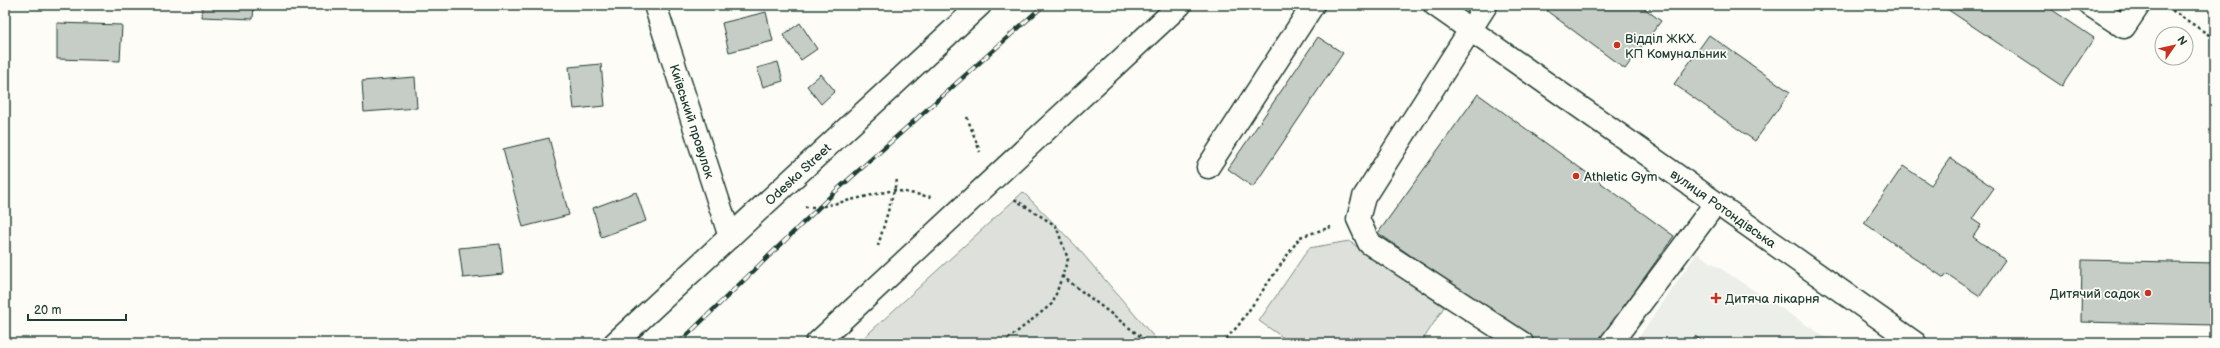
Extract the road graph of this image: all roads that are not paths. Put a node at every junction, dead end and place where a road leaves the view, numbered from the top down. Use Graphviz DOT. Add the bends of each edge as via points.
graph roads {
  1 [pos="655,5"];
  2 [pos="980,5"];
  3 [pos="1180,5"];
  4 [pos="1313,5"];
  5 [pos="1434,5"];
  6 [pos="1486,5"];
  7 [pos="2090,5"];
  8 [pos="2139,5"];
  9 [pos="1470,31"];
  10 [pos="1208,167"];
  11 [pos="1715,204"];
  12 [pos="730,237"];
  13 [pos="615,343"];
  14 [pos="817,343"];
  15 [pos="1522,343"];
  16 [pos="1612,343"];
  17 [pos="1915,343"];
  1 -- 12 [label="street, Київський провулок"];
  2 -- 12 [label="street, Odeska Street"];
  3 -- 14 [label="street"];
  4 -- 10 [label="street"];
  5 -- 9 [label="street, вулиця Ротондівська"];
  6 -- 9 [label="street"];
  7 -- 8 [label="street" via="2124,27"];
  9 -- 11 [label="street, вулиця Ротондівська"];
  9 -- 15 [label="street" via="1364,197 1358,218 1370,243"];
  11 -- 16 [label="street"];
  11 -- 17 [label="street, вулиця Ротондівська"];
  12 -- 13 [label="street, Odeska Street"];
}
